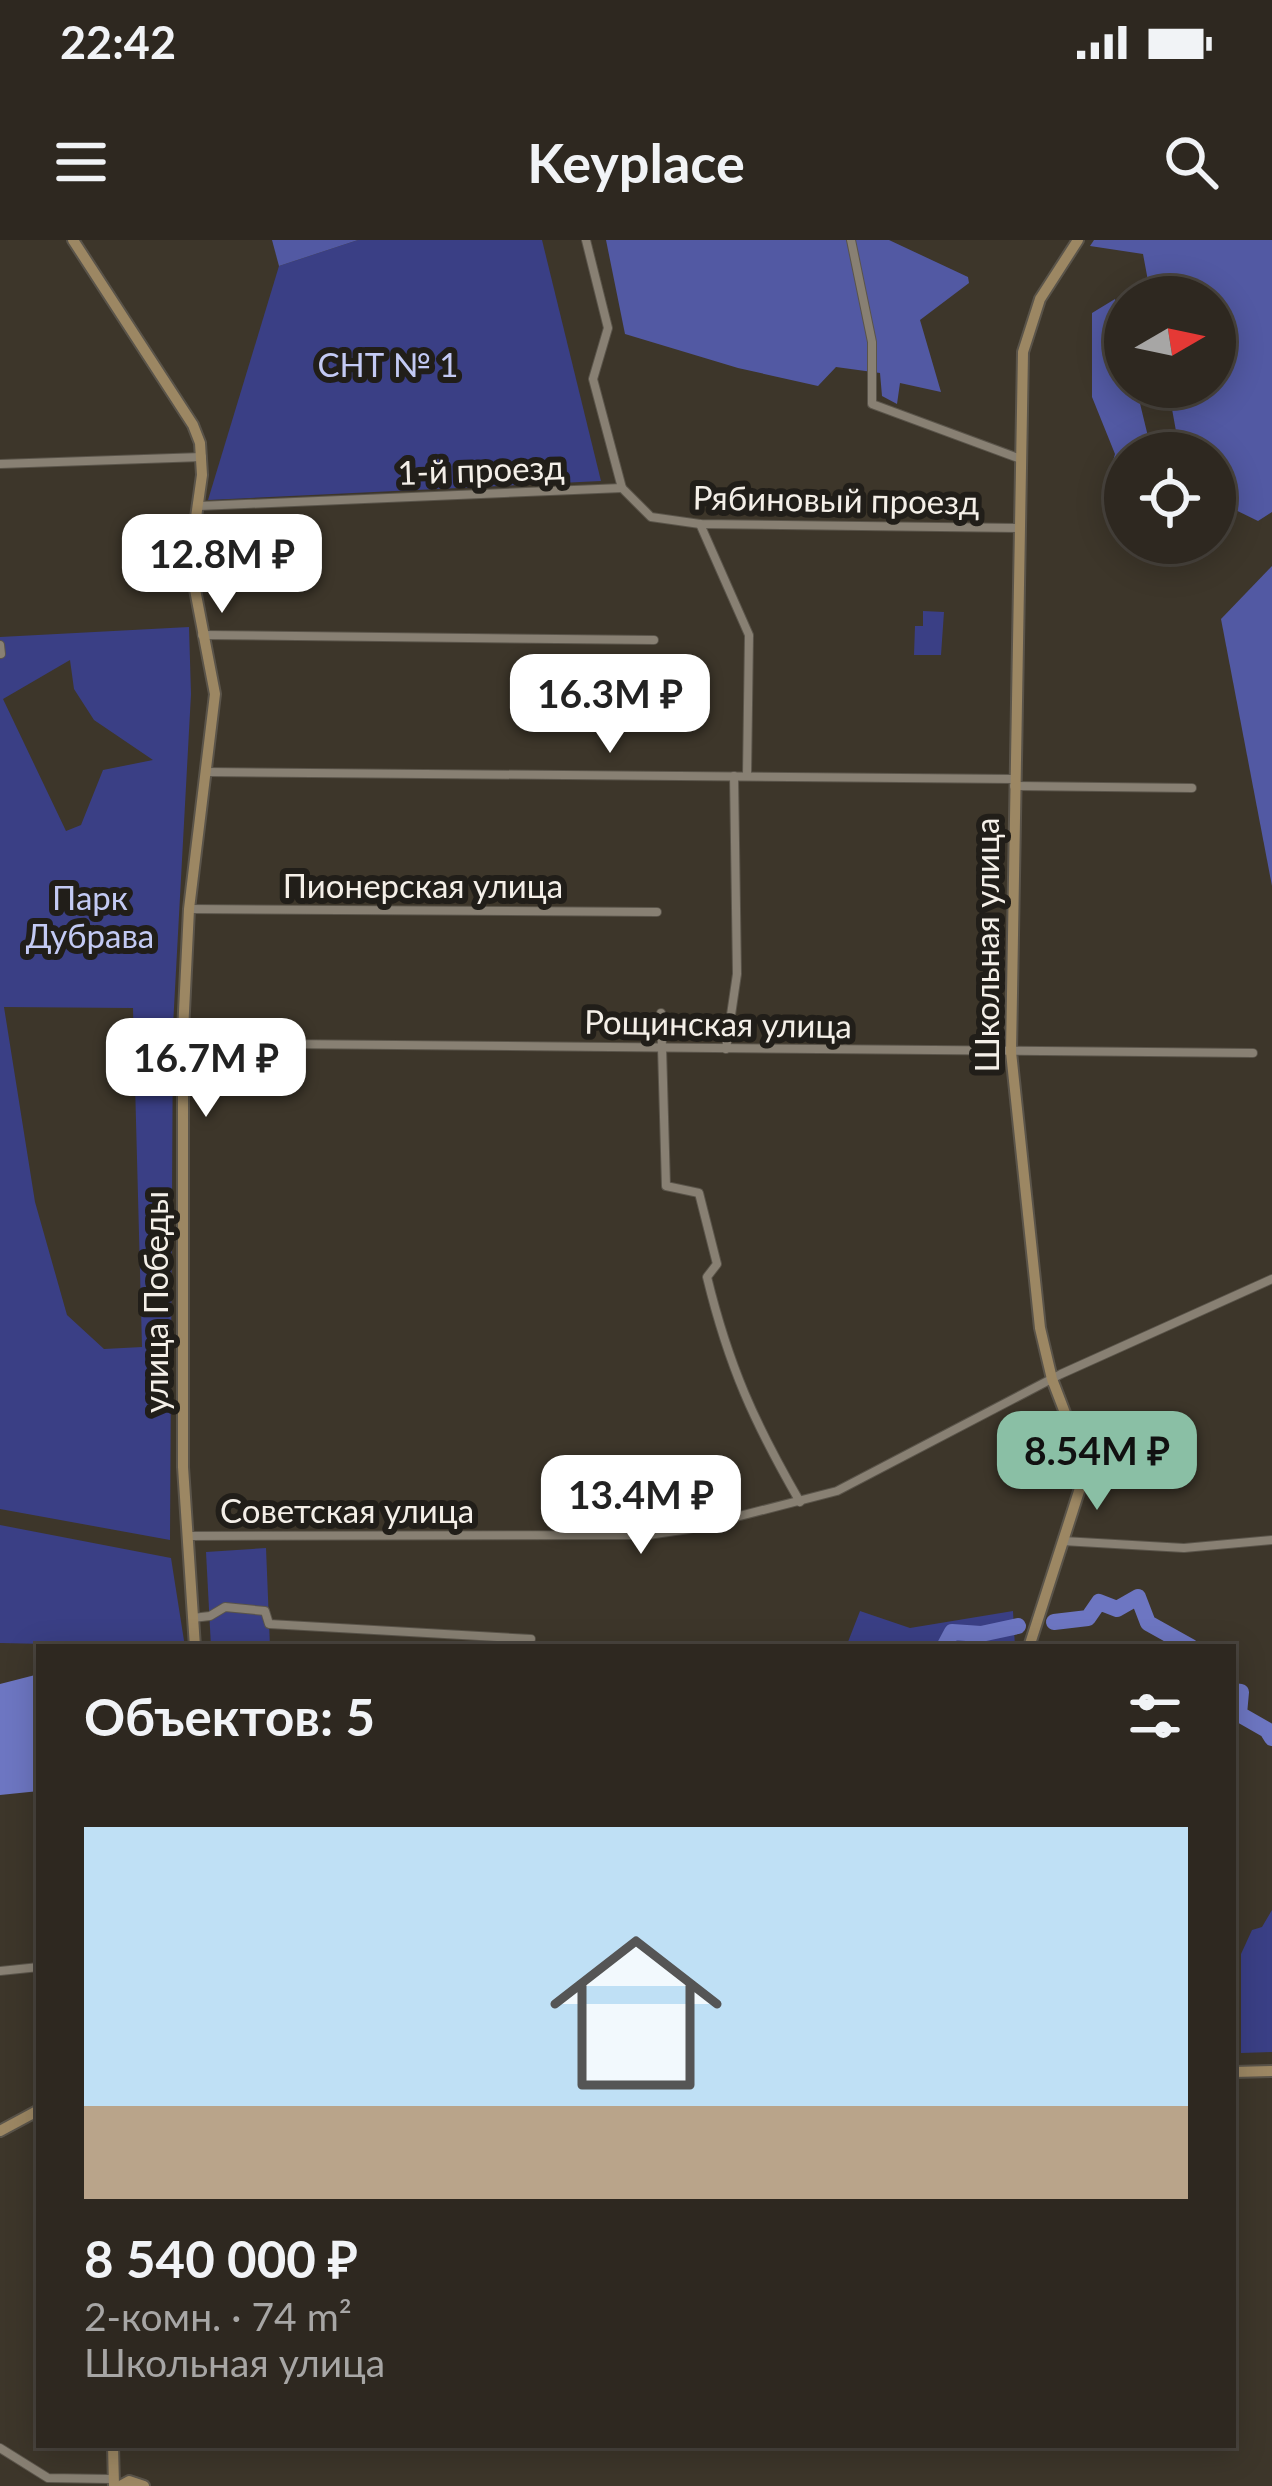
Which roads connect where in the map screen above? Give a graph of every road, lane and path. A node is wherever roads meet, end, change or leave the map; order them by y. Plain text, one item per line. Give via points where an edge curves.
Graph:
1 (73, 240) edge
2 (586, 240) edge
3 (851, 240) edge
4 (1078, 240) edge
5 (202, 457) junction
6 (1021, 460) junction
7 (0, 464) edge
8 (622, 488) junction
9 (199, 506) junction
10 (700, 524) junction
11 (1020, 528) junction
12 (202, 635) junction
13 (654, 640) dead end
14 (206, 772) junction
15 (734, 776) junction
16 (747, 776) junction
17 (1014, 782) junction
18 (1192, 788) dead end
19 (189, 909) junction
20 (657, 912) dead end
21 (661, 1013) dead end
22 (183, 1043) junction
23 (663, 1046) junction
24 (726, 1049) junction
25 (1011, 1052) junction
26 (1253, 1053) dead end
27 (1272, 1279) edge
28 (1052, 1379) junction
29 (800, 1502) junction
30 (186, 1536) junction
31 (1272, 1540) edge
32 (1063, 1541) junction
33 (193, 1618) junction
34 (531, 1639) dead end
35 (195, 1644) edge
36 (1030, 1644) edge
37 (36, 1967) edge
38 (0, 1971) edge
39 (1272, 2071) edge
40 (1236, 2072) edge
41 (36, 2112) edge
42 (0, 2131) edge
43 (0, 2448) edge
44 (113, 2448) edge
45 (117, 2480) edge
46 (145, 2486) edge

1 - 5 street via 193,425
2 - 8 street via 608,328 593,379
3 - 6 street via 872,342 872,404
4 - 6 street, Школьная улица via 1027,334
5 - 7 street
5 - 9 street, улица Победы
6 - 11 street, Школьная улица
8 - 9 street, 1-й проезд
8 - 10 street, Рябиновый проезд via 651,517
9 - 12 street, улица Победы via 191,553
10 - 11 street, Рябиновый проезд
10 - 16 street via 749,635
11 - 17 street, Школьная улица
12 - 13 street
12 - 14 street, улица Победы via 214,694
14 - 15 street
14 - 19 street, улица Победы
15 - 16 street
15 - 24 street via 736,974
16 - 17 street
17 - 18 street
17 - 25 street, Школьная улица
19 - 20 street, Пионерская улица
19 - 22 street, улица Победы
21 - 23 street
22 - 23 street, Рощинская улица
22 - 30 street, улица Победы
23 - 24 street, Рощинская улица
23 - 29 street via 666,1186 699,1193 717,1264 707,1277 726,1354
24 - 25 street, Рощинская улица
25 - 26 street, Рощинская улица
25 - 28 street, Школьная улица
27 - 28 street, Советская улица
28 - 29 street, Советская улица
28 - 32 street, Школьная улица via 1083,1464
29 - 30 street, Советская улица via 648,1535
30 - 33 street, улица Победы
31 - 32 street via 1184,1548
32 - 36 street, Школьная улица
33 - 34 street via 226,1607 265,1611 269,1624
33 - 35 street, улица Победы
37 - 38 street
39 - 40 street
41 - 42 street
43 - 45 street via 48,2478
44 - 45 street
45 - 46 street

